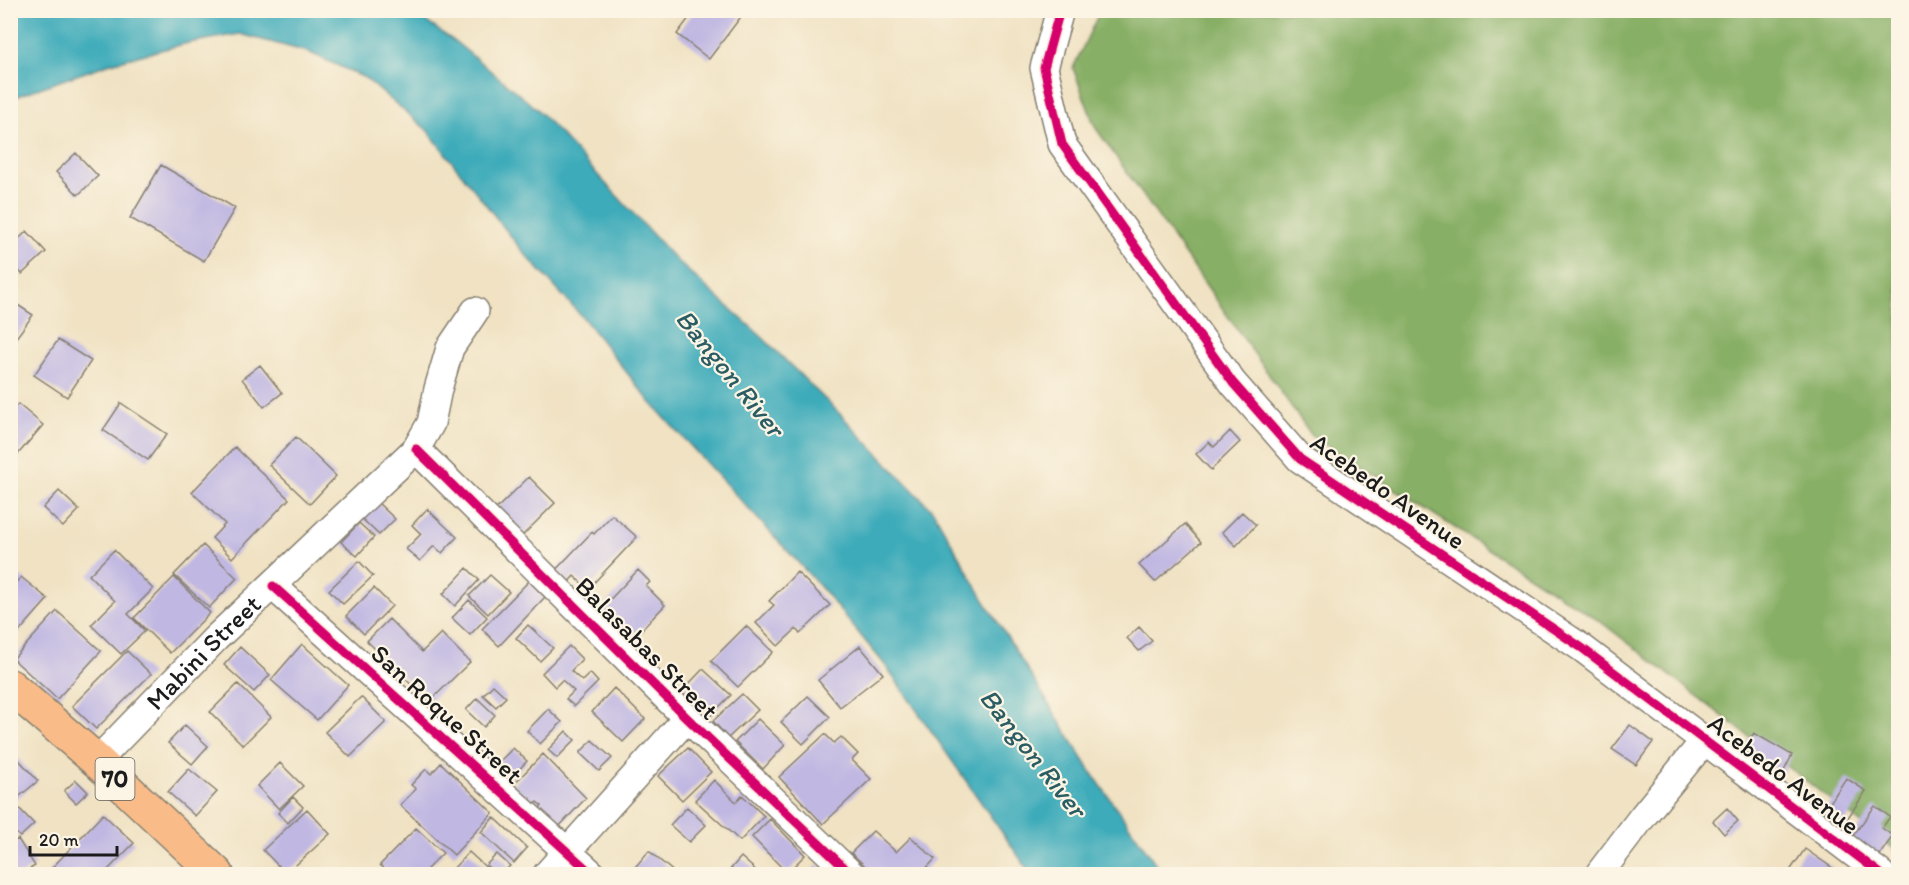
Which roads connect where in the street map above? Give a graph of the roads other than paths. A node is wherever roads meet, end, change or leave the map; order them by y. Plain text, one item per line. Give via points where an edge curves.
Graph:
1 (1060, 10) edge
2 (475, 311) dead end
3 (416, 449) junction
4 (273, 586) junction
5 (10, 686) edge
6 (687, 718) junction
7 (1705, 740) junction
8 (97, 761) junction
9 (568, 851) junction
10 (217, 874) edge
11 (547, 874) edge
12 (592, 874) edge
13 (851, 874) edge
14 (1599, 874) edge
15 (1881, 874) edge

1 - 7 street, Acebedo Avenue via 1044,68 1062,144 1233,383 1300,459 1582,648
2 - 3 street, Mabini Street via 450,348 431,423
3 - 4 street, Mabini Street
3 - 6 street, Balasabas Street
4 - 8 street, Mabini Street via 216,638
4 - 9 street, San Roque Street
5 - 8 highway, 70
6 - 9 street
6 - 13 street, Balasabas Street
7 - 14 street
7 - 15 street, Acebedo Avenue
8 - 10 highway, 70
9 - 11 street
9 - 12 street, San Roque Street

